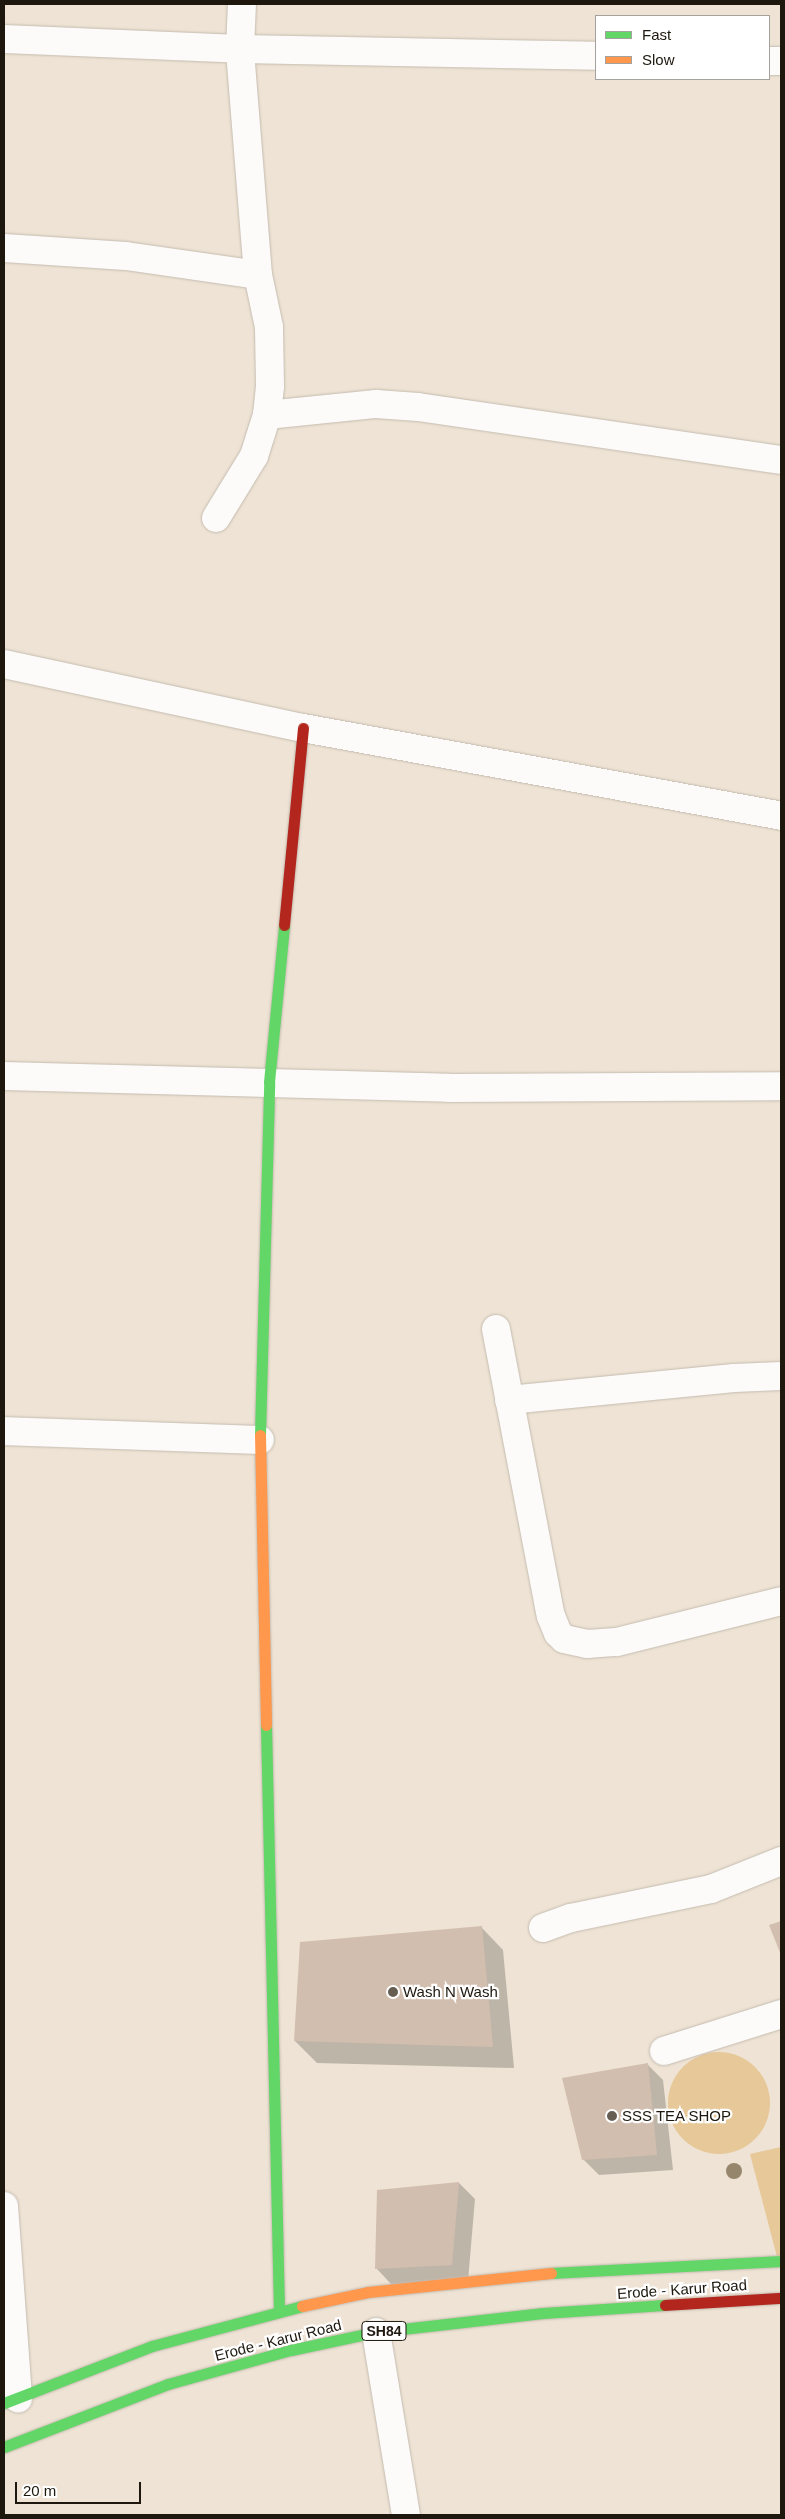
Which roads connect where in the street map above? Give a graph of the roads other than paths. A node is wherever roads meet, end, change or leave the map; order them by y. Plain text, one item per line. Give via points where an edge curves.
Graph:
1 (242, 4) edge
2 (4, 39) edge
3 (240, 49) junction
4 (595, 56) edge
5 (4, 248) edge
6 (258, 274) junction
7 (267, 415) junction
8 (781, 460) edge
9 (216, 518) dead end
10 (4, 664) edge
11 (303, 728) junction
12 (781, 816) edge
13 (4, 1076) edge
14 (269, 1082) junction
15 (781, 1086) edge
16 (496, 1329) dead end
17 (781, 1376) edge
18 (510, 1400) junction
19 (4, 1431) edge
20 (260, 1440) junction
21 (781, 1601) edge
22 (781, 1861) edge
23 (542, 1928) dead end
24 (781, 2014) edge
25 (664, 2051) dead end
26 (4, 2206) edge
27 (781, 2261) edge
28 (781, 2300) edge
29 (279, 2310) junction
30 (376, 2332) junction
31 (11, 2400) edge
32 (4, 2447) edge
33 (406, 2515) edge

1 - 3 street
2 - 3 street
3 - 4 street
3 - 6 street
5 - 6 street via 126,256
6 - 7 street via 269,327
7 - 8 street via 376,404 418,407
7 - 9 street via 254,456
10 - 11 street
11 - 12 street
11 - 14 street
13 - 14 street
14 - 15 street via 449,1088
14 - 20 street
16 - 18 street
17 - 18 street
18 - 21 street via 551,1616 554,1627 564,1639 586,1644 617,1642
19 - 20 street
20 - 29 street
22 - 23 street via 711,1889 571,1918
24 - 25 street
26 - 31 street
27 - 29 street, Erode - Karur Road via 538,2274 368,2292
28 - 30 street, Erode - Karur Road / SH84 via 542,2313
29 - 31 street, Erode - Karur Road via 152,2346
30 - 32 street, Erode - Karur Road / SH84 via 291,2350 168,2384
30 - 33 street

